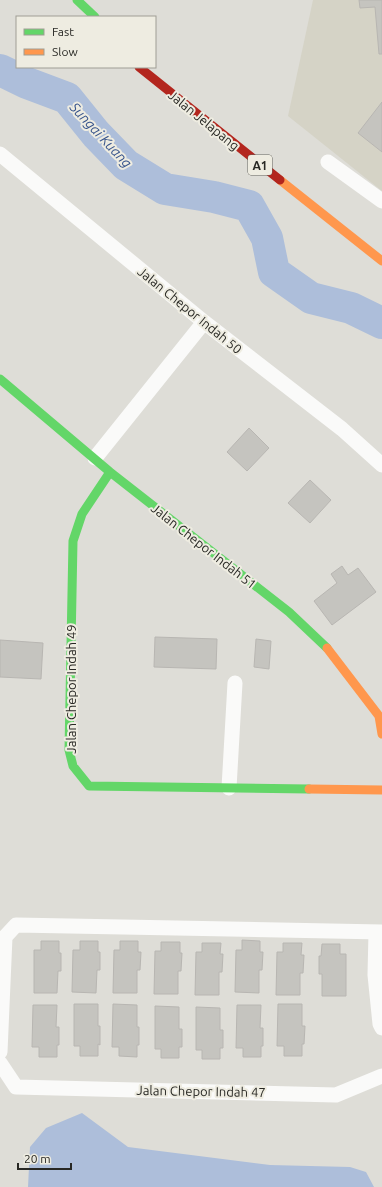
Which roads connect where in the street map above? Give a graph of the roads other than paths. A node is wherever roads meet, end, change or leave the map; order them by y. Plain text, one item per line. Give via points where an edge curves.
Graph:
1 (77, 0) edge
2 (94, 16) edge
3 (140, 68) edge
4 (176, 85) dead end
5 (0, 154) edge
6 (328, 162) dead end
7 (382, 201) edge
8 (382, 251) edge
9 (382, 261) edge
10 (204, 322) junction
11 (0, 379) edge
12 (95, 458) junction
13 (382, 465) edge
14 (110, 472) junction
15 (236, 683) dead end
16 (382, 734) edge
17 (229, 788) junction
18 (382, 790) edge
19 (379, 932) edge
20 (382, 1028) edge
21 (0, 1052) edge
22 (0, 1063) edge
23 (382, 1076) edge

1 - 2 street
3 - 9 street, Jalan Jelapang / A1
4 - 8 street, Jalan Jelapang / A1
5 - 10 street, Jalan Chepor Indah 50
6 - 7 street
10 - 12 street
10 - 13 street, Jalan Chepor Indah 50 via 342,429
11 - 12 street, Jalan Chepor Indah 51
12 - 14 street, Jalan Chepor Indah 51
14 - 16 street, Jalan Chepor Indah 51 via 289,612 327,647 379,716
14 - 17 street, Jalan Chepor Indah 49 via 82,514 73,540 69,750 73,766 89,786
15 - 17 street
17 - 18 street, Jalan Chepor Indah 49
19 - 20 street via 375,975
19 - 21 street via 16,925 5,937
22 - 23 street, Jalan Chepor Indah 47 via 16,1087 336,1095

